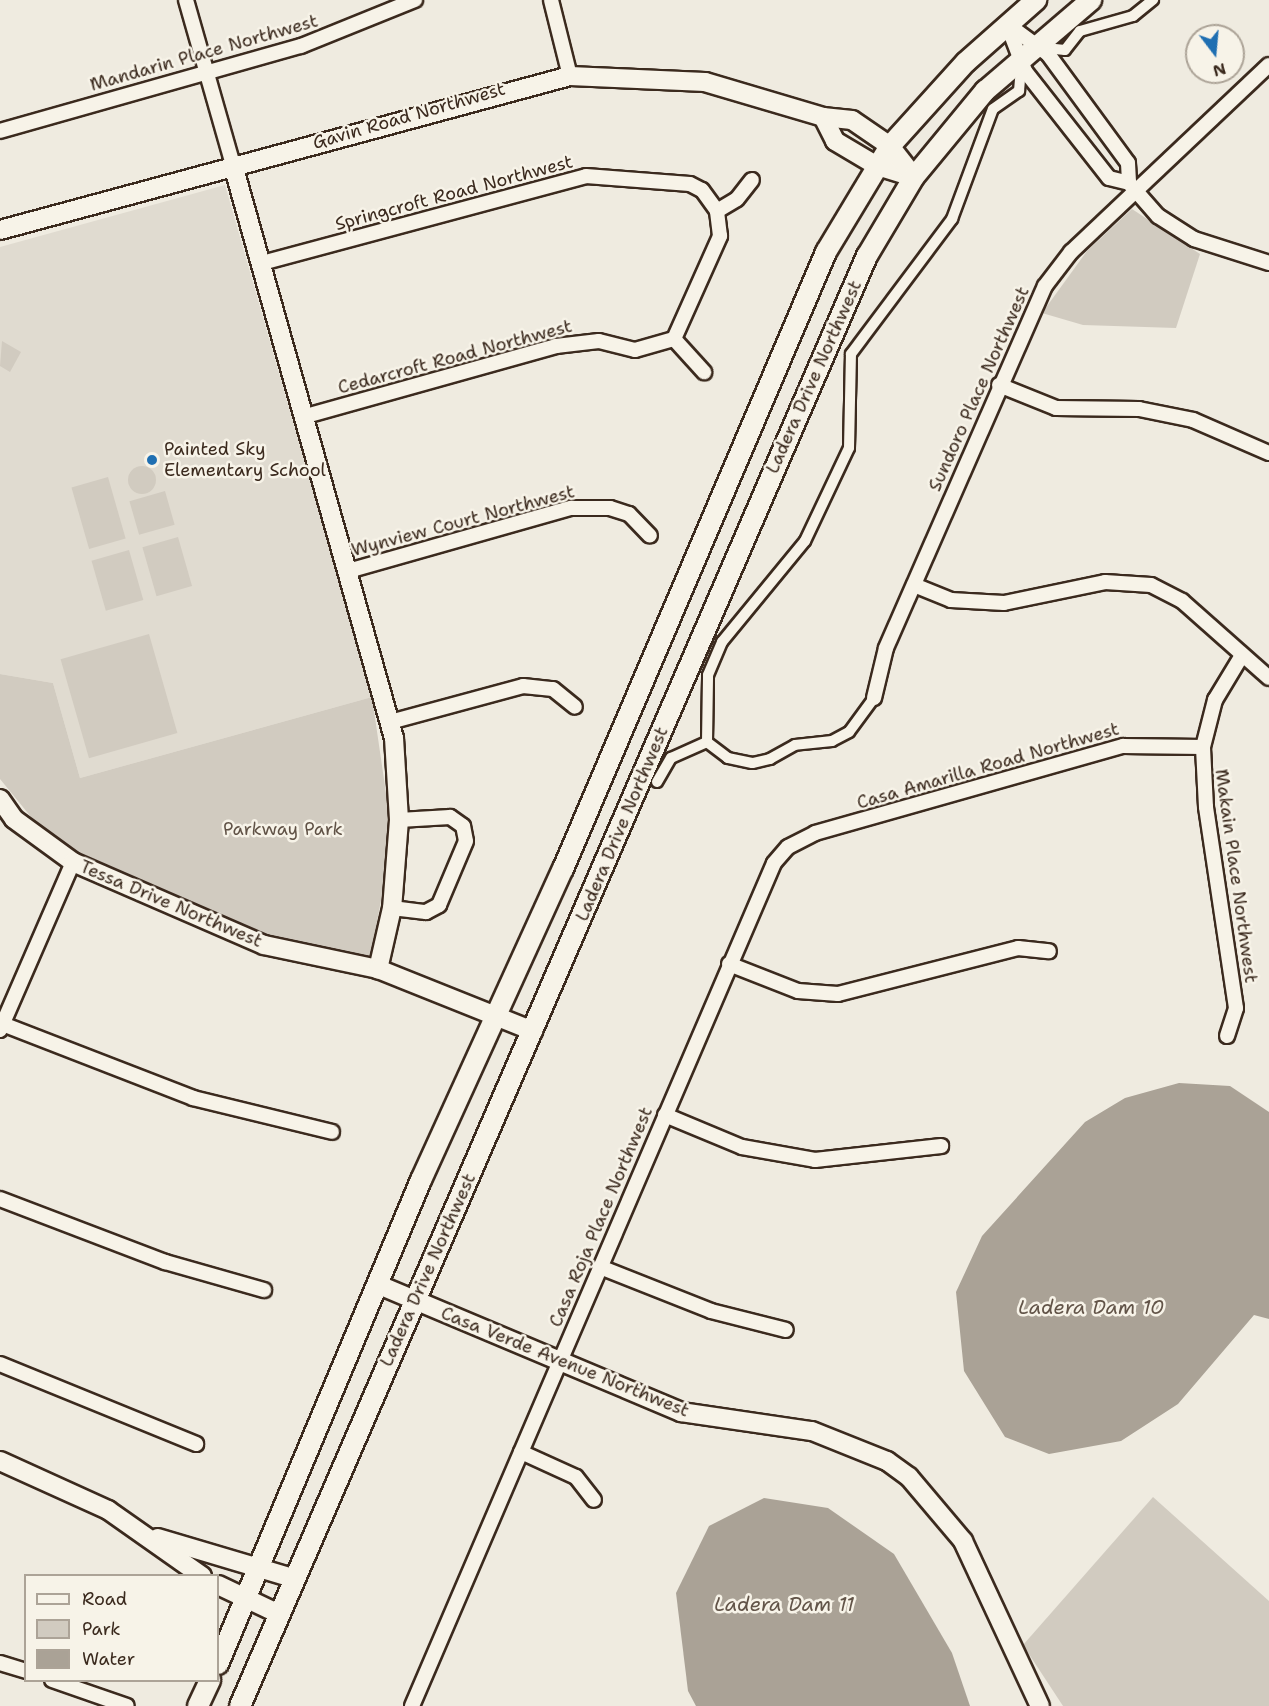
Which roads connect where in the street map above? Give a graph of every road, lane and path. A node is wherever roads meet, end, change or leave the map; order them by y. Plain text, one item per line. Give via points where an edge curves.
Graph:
1 (186, 0) edge
2 (415, 0) edge
3 (551, 0) edge
4 (1036, 0) edge
5 (1091, 0) edge
6 (1153, 0) edge
7 (1007, 24) junction
8 (1046, 47) junction
9 (1269, 65) edge
10 (1020, 69) junction
11 (207, 72) junction
12 (570, 76) junction
13 (823, 117) junction
14 (0, 130) edge
15 (890, 146) junction
16 (233, 165) junction
17 (877, 166) junction
18 (914, 177) junction
19 (752, 180) dead end
20 (1132, 187) junction
21 (717, 211) junction
22 (0, 230) edge
23 (262, 263) junction
24 (1269, 263) edge
25 (674, 339) junction
26 (704, 372) dead end
27 (999, 385) junction
28 (306, 416) junction
29 (1269, 453) edge
30 (650, 536) dead end
31 (348, 571) junction
32 (914, 585) junction
33 (1241, 657) junction
34 (1269, 678) edge
35 (874, 698) joint
36 (575, 707) dead end
37 (390, 722) junction
38 (707, 742) junction
39 (1203, 747) junction
40 (657, 782) dead end
41 (0, 799) edge
42 (399, 820) junction
43 (788, 847) joint
44 (73, 862) junction
45 (392, 908) junction
46 (1049, 951) dead end
47 (729, 964) junction
48 (378, 969) junction
49 (498, 1015) junction
50 (1, 1026) edge
51 (533, 1031) junction
52 (1227, 1036) dead end
53 (664, 1115) junction
54 (332, 1132) dead end
55 (941, 1146) dead end
56 (0, 1199) edge
57 (600, 1267) junction
58 (379, 1285) junction
59 (264, 1290) dead end
60 (414, 1300) junction
61 (786, 1330) dead end
62 (560, 1360) junction
63 (0, 1364) edge
64 (196, 1444) dead end
65 (521, 1452) junction
66 (0, 1461) edge
67 (594, 1500) dead end
68 (137, 1529) junction
69 (260, 1568) junction
70 (201, 1574) edge
71 (292, 1578) junction
72 (219, 1586) edge
73 (246, 1600) junction
74 (277, 1613) junction
75 (219, 1662) edge
76 (0, 1663) edge
77 (24, 1670) edge
78 (58, 1682) edge
79 (209, 1682) edge
80 (127, 1706) edge
81 (198, 1706) edge
82 (240, 1706) edge
83 (412, 1706) edge
84 (1040, 1706) edge

1 - 11 street
2 - 11 street, Mandarin Place Northwest via 301,46
3 - 12 street
4 - 7 main road, Ladera Drive Northwest
5 - 8 main road, Ladera Drive Northwest
6 - 8 street via 1133,16 1080,31 1065,50
7 - 8 street
7 - 10 street
7 - 15 main road, Ladera Drive Northwest
8 - 10 main road, Ladera Drive Northwest
8 - 20 street via 1128,163
9 - 20 street, Sundoro Place Northwest
10 - 18 main road, Ladera Drive Northwest via 985,91
10 - 20 street via 1109,178
10 - 38 street via 1019,91 993,109 952,219 851,354 849,448 805,541 722,642 708,675
11 - 14 street, Mandarin Place Northwest
11 - 16 street
12 - 13 street, Gavin Road Northwest via 705,82
12 - 16 street, Gavin Road Northwest
13 - 15 street, Gavin Road Northwest via 852,120
13 - 17 street via 835,141
15 - 17 main road, Ladera Drive Northwest
15 - 18 street, Gavin Road Northwest
16 - 22 street, Gavin Road Northwest
16 - 23 street
17 - 18 street
17 - 49 main road, Ladera Drive Northwest via 826,252
18 - 51 main road, Ladera Drive Northwest via 867,256
19 - 21 street via 737,200
20 - 24 street via 1158,216 1194,239
20 - 27 street, Sundoro Place Northwest via 1055,272 1032,308
21 - 23 street, Springcroft Road Northwest via 702,190 690,184 586,176
21 - 25 street via 720,236
23 - 28 street
25 - 26 street
25 - 28 street, Cedarcroft Road Northwest via 635,351 599,341 556,346
27 - 29 street via 1056,408 1139,409 1193,420
27 - 32 street, Sundoro Place Northwest
28 - 31 street
30 - 31 street, Wynview Court Northwest via 629,514 610,508 571,508
31 - 37 street
32 - 33 street via 951,600 1004,603 1105,582 1150,585 1182,601
32 - 35 street, Sundoro Place Northwest via 883,657
33 - 34 street
33 - 39 street, Makain Place Northwest via 1215,700
35 - 38 street via 849,732 832,741 795,745 770,759 752,763 728,758
36 - 37 street via 553,689 523,686
37 - 42 street
38 - 40 street via 671,758
39 - 43 street, Casa Amarilla Road Northwest via 1123,746 815,833
39 - 52 street, Makain Place Northwest via 1206,807 1236,1008
41 - 44 street, Tessa Drive Northwest via 14,819
42 - 45 street
42 - 45 street via 450,817 463,826 466,841 439,905 426,912
43 - 47 street, Casa Roja Place Northwest via 763,883
44 - 48 street, Tessa Drive Northwest via 264,945
44 - 50 street
45 - 48 street
46 - 47 street via 1018,948 838,994 798,991
47 - 53 street, Casa Roja Place Northwest
48 - 49 street, Tessa Drive Northwest
49 - 51 street, Tessa Drive Northwest
49 - 58 main road, Ladera Drive Northwest
50 - 54 street via 193,1098
51 - 60 main road, Ladera Drive Northwest
53 - 55 street via 742,1147 815,1160
53 - 57 street, Casa Roja Place Northwest
56 - 59 street via 165,1262
57 - 61 street via 711,1311
57 - 62 street, Casa Roja Place Northwest
58 - 60 street, Casa Verde Avenue Northwest
58 - 69 main road, Ladera Drive Northwest
60 - 62 street, Casa Verde Avenue Northwest
60 - 71 main road, Ladera Drive Northwest
62 - 65 street, Casa Roja Place Northwest
62 - 84 street, Casa Verde Avenue Northwest via 681,1412 837,1438 902,1472 963,1541
63 - 64 street
65 - 67 street via 576,1477
65 - 83 street, Casa Roja Place Northwest
66 - 68 street via 84,1497
68 - 69 street
68 - 70 street
69 - 71 street
69 - 73 main road, Ladera Drive Northwest
71 - 74 main road, Ladera Drive Northwest
72 - 73 street
73 - 74 street
73 - 75 main road, Ladera Drive Northwest
74 - 82 main road, Ladera Drive Northwest
76 - 77 street
78 - 80 street
79 - 81 main road

